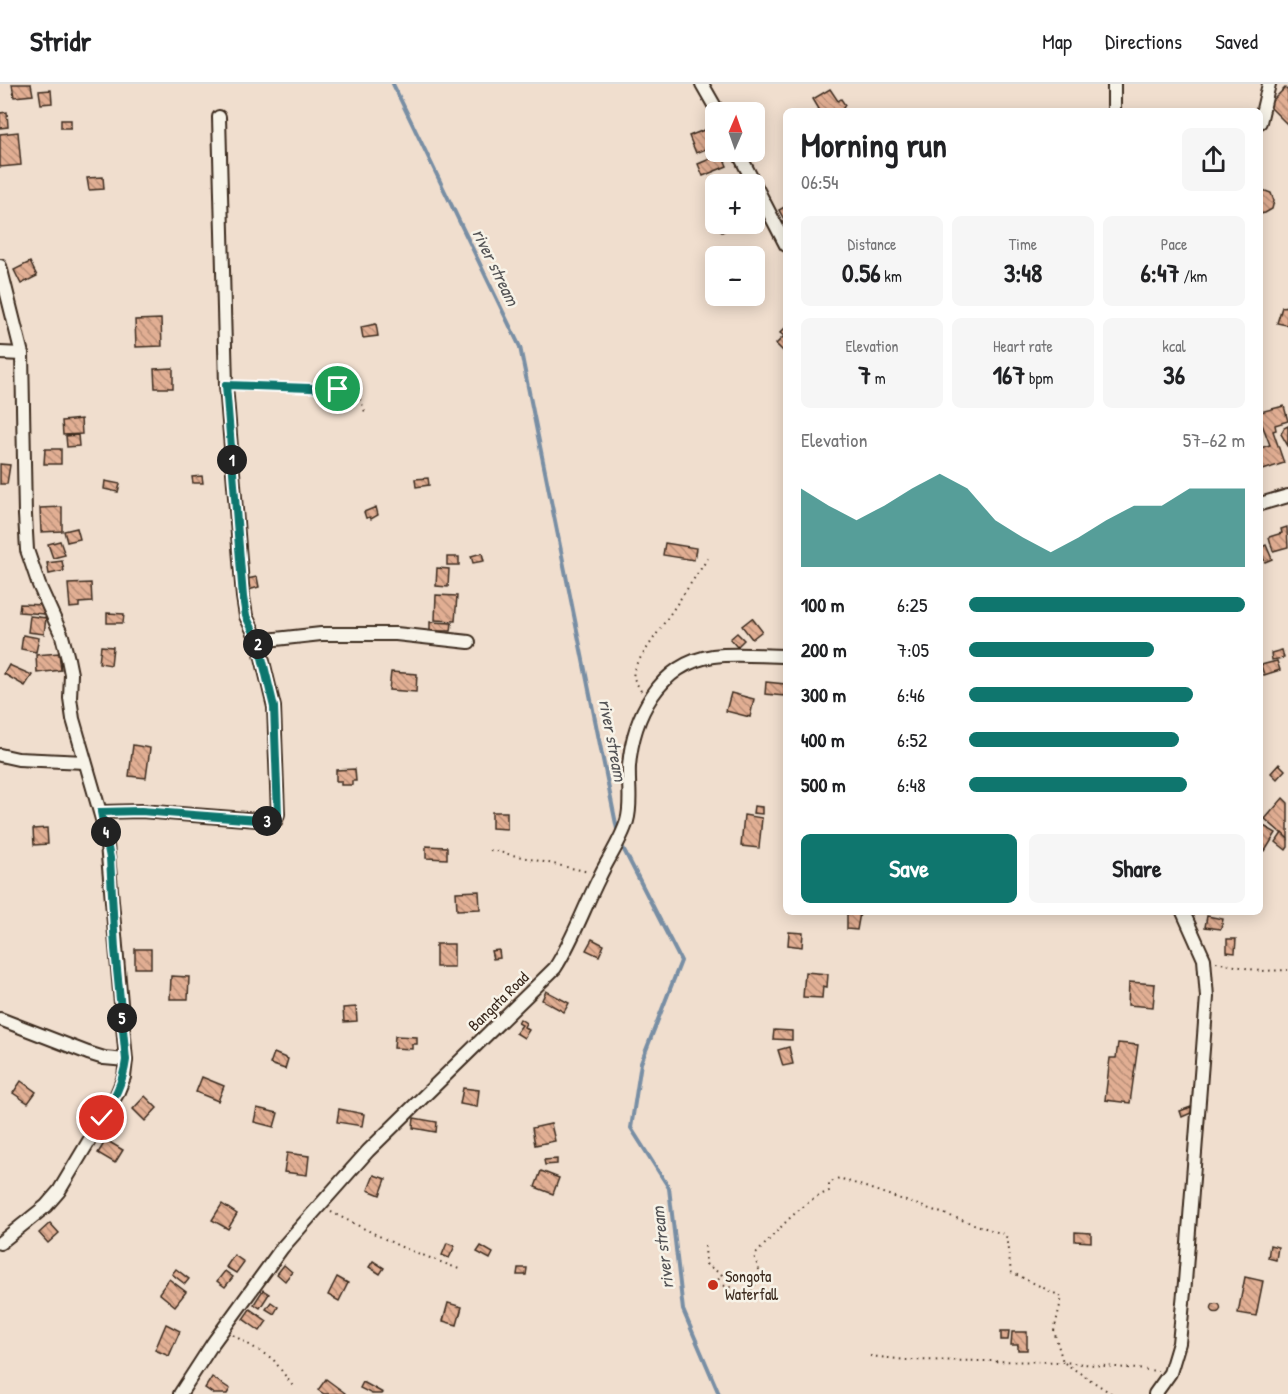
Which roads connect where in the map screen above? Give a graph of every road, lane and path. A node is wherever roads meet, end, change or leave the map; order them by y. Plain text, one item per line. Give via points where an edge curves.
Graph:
1 (702, 84) edge
2 (1114, 84) edge
3 (1269, 84) edge
4 (712, 102) edge
5 (1114, 108) edge
6 (1263, 109) edge
7 (219, 117) dead end
8 (743, 162) edge
9 (783, 239) edge
10 (0, 266) edge
11 (0, 352) edge
12 (22, 354) junction
13 (226, 385) junction
14 (365, 412) dead end
15 (1288, 496) edge
16 (1263, 503) edge
17 (708, 558) dead end
18 (258, 641) junction
19 (470, 642) dead end
20 (783, 656) edge
21 (648, 701) junction
22 (0, 755) edge
23 (85, 762) junction
24 (101, 812) junction
25 (490, 850) dead end
26 (601, 874) junction
27 (1184, 915) edge
28 (1204, 959) junction
29 (1288, 970) edge
30 (0, 1019) edge
31 (126, 1060) junction
32 (320, 1206) junction
33 (0, 1243) edge
34 (705, 1246) dead end
35 (459, 1269) dead end
36 (222, 1329) junction
37 (870, 1356) dead end
38 (1063, 1362) junction
39 (1170, 1372) junction
40 (295, 1389) dead end
41 (180, 1394) edge
42 (1112, 1394) edge
43 (1155, 1394) edge

1 - 4 street
2 - 5 street
3 - 6 street
7 - 13 street
8 - 9 street
10 - 12 street
11 - 12 street
12 - 23 street via 27,550 62,636 71,674 73,719
13 - 14 path via 348,391 361,399
13 - 18 street via 243,597 246,616
15 - 16 street
17 - 21 path via 635,666 635,683
18 - 19 street via 321,634 396,634
18 - 24 street via 274,707 276,820
20 - 21 street, Bangata Road via 714,656 693,661 659,686
21 - 26 street, Bangata Road via 633,737 628,819
22 - 23 street
23 - 24 street
24 - 31 street via 110,858
25 - 26 path
26 - 32 street, Bangata Road via 555,968 368,1151
27 - 28 street
28 - 29 path via 1236,968
28 - 39 street via 1207,997 1185,1282 1179,1343
30 - 31 street via 88,1053
31 - 33 street via 117,1094 59,1191
32 - 35 path via 399,1246
32 - 36 street, Bangata Road via 282,1248
34 - 38 path via 706,1264 722,1275 714,1285 729,1286 743,1303 761,1275 754,1256 793,1215 829,1191 829,1183 839,1178 1006,1235 1011,1272 1062,1298 1054,1331
36 - 40 path via 273,1359
36 - 41 street, Bangata Road
37 - 38 path via 919,1361
38 - 39 path
38 - 42 path
39 - 43 street

